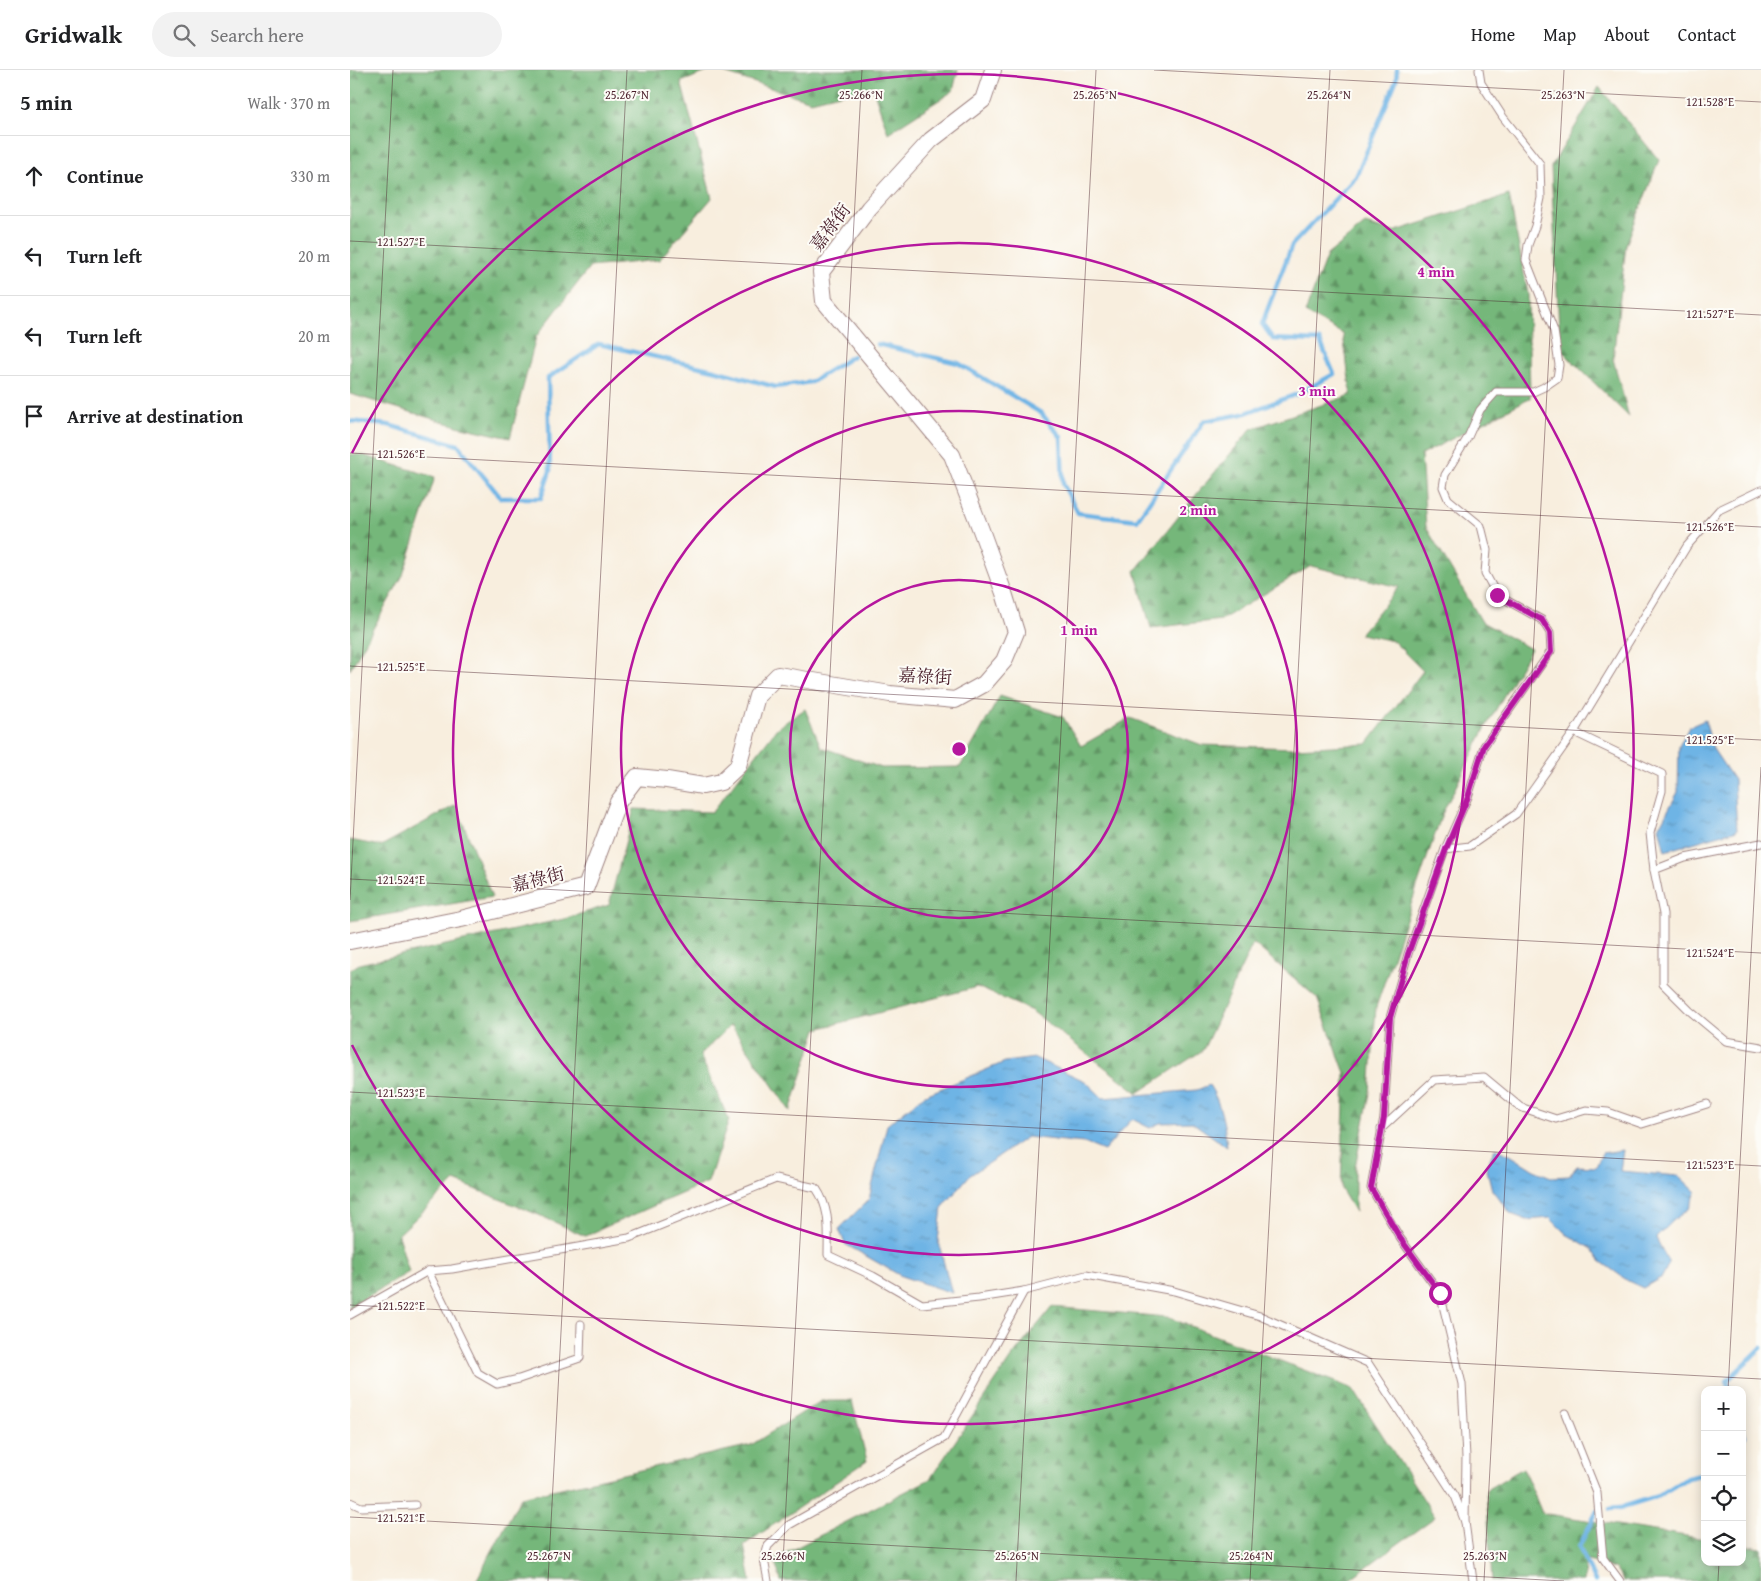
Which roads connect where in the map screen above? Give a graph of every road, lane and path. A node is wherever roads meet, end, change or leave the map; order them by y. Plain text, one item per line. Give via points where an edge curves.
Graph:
1 (993, 70) edge
2 (1479, 70) edge
3 (1761, 490) edge
4 (1574, 732) junction
5 (1761, 842) edge
6 (1446, 849) junction
7 (1654, 870) junction
8 (350, 941) edge
9 (1761, 1047) edge
10 (1707, 1104) dead end
11 (1382, 1129) junction
12 (428, 1271) junction
13 (1024, 1291) junction
14 (350, 1315) edge
15 (581, 1324) dead end
16 (1565, 1413) dead end
17 (350, 1502) edge
18 (415, 1505) dead end
19 (1465, 1522) junction
20 (768, 1581) edge
21 (1473, 1581) edge
22 (1620, 1581) edge

1 - 8 street, 嘉祿街 via 983,100 931,140 868,208 821,272 824,301 952,455 1016,632 1004,661 984,684 955,700 890,694 778,675 757,696 738,766 720,782 702,786 637,777 618,802 586,887 461,919
2 - 6 lane via 1481,83 1503,117 1540,164 1541,198 1526,260 1554,331 1558,378 1533,392 1496,392 1480,410 1445,476 1443,487 1448,499 1481,526 1487,550 1484,573 1497,595 1542,620 1550,633 1551,652 1484,746 1468,797
3 - 4 lane via 1719,510 1688,546
4 - 6 lane via 1516,814 1470,846
4 - 7 lane via 1662,774 1662,791 1650,833
5 - 7 lane via 1685,858
6 - 11 lane via 1408,954 1390,1018
7 - 9 lane via 1662,914 1663,984 1726,1041
10 - 11 lane via 1642,1124 1608,1112 1586,1110 1556,1119 1520,1107 1484,1076 1434,1080
11 - 19 lane via 1371,1188 1400,1238 1440,1293 1462,1384
12 - 13 lane via 629,1238 776,1179 816,1188 824,1199 829,1219 828,1255 922,1304
12 - 14 lane
12 - 15 lane via 478,1373 497,1384 580,1358
13 - 19 lane via 1086,1275 1174,1291 1260,1316 1368,1364 1455,1496
13 - 20 lane via 944,1438 789,1525 768,1546 764,1559
16 - 22 lane via 1597,1492 1603,1558
17 - 18 lane via 360,1507
19 - 21 lane

